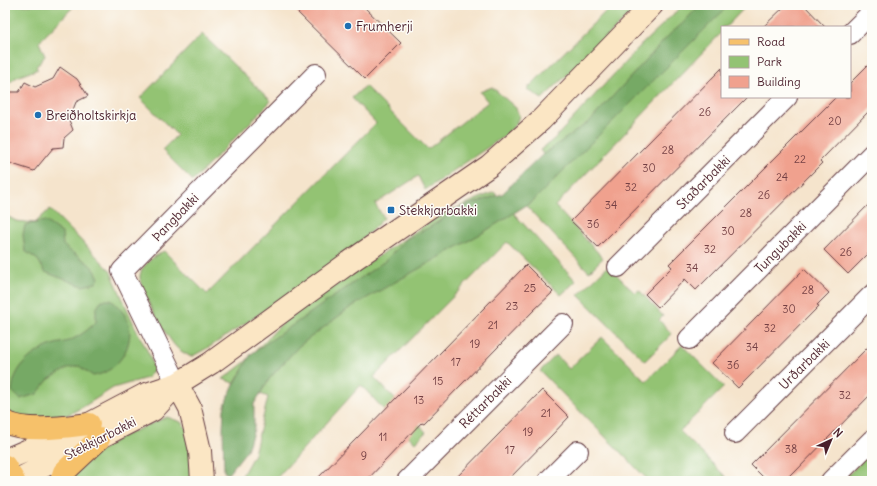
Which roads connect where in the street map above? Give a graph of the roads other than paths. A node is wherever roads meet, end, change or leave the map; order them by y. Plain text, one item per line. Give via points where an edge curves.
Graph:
1 (652, 5) edge
2 (872, 12) edge
3 (851, 33) edge
4 (316, 74) dead end
5 (786, 98) edge
6 (872, 154) edge
7 (618, 267) dead end
8 (872, 296) edge
9 (563, 324) dead end
10 (689, 339) dead end
11 (177, 384) junction
12 (5, 422) edge
13 (94, 432) junction
14 (735, 433) dead end
15 (872, 440) edge
16 (578, 451) dead end
17 (5, 460) edge
18 (5, 466) edge
19 (14, 481) edge
20 (61, 481) edge
21 (202, 481) edge
22 (407, 481) edge
23 (548, 481) edge
24 (831, 481) edge

1 - 11 street, Stekkjarbakki via 541,120 489,166 347,264 211,363
2 - 3 street
4 - 11 street, Þangbakki via 122,271
5 - 7 street, Staðarbakki
6 - 10 street, Tungubakki
8 - 14 street, Urðarbakki
9 - 22 street, Réttarbakki
11 - 13 street, Stekkjarbakki via 154,410
11 - 21 street via 190,408 200,451
12 - 13 main road via 12,425
13 - 17 street, Stekkjarbakki
13 - 19 street, Stekkjarbakki
13 - 20 main road via 64,472
15 - 24 street
16 - 23 street
18 - 19 main road

